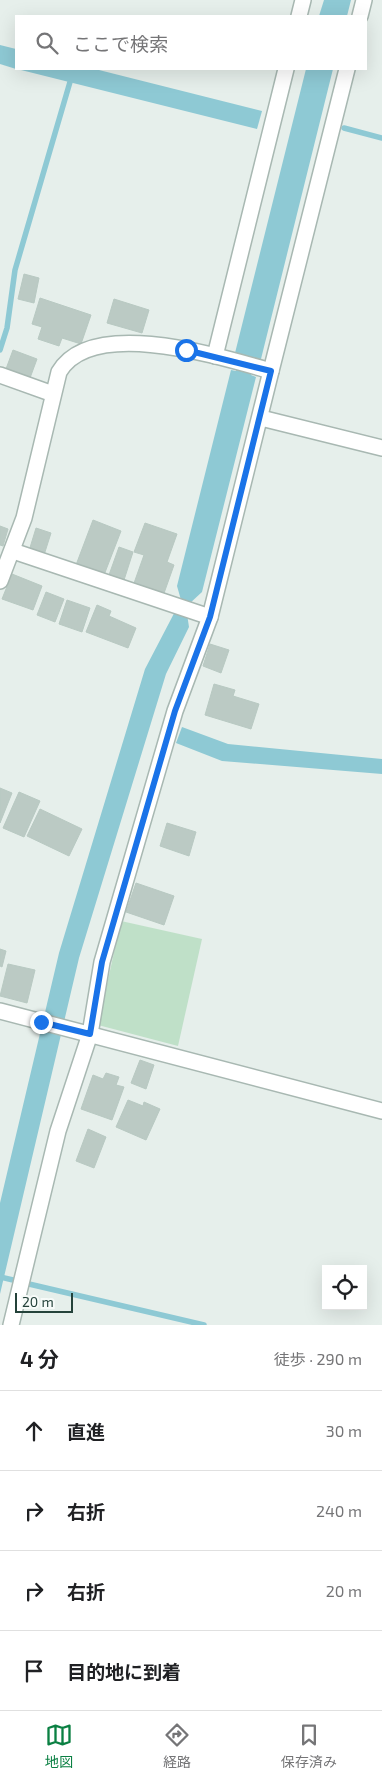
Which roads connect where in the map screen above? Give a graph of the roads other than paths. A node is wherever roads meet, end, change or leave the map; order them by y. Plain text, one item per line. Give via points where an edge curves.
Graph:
1 (303, 0) edge
2 (364, 0) edge
3 (299, 15) edge
4 (360, 15) edge
5 (286, 70) edge
6 (347, 70) edge
7 (215, 356) junction
8 (264, 369) junction
9 (0, 375) edge
10 (53, 394) junction
11 (261, 418) junction
12 (382, 448) edge
13 (13, 551) junction
14 (0, 581) edge
15 (210, 617) junction
16 (0, 1011) edge
17 (90, 1034) junction
18 (382, 1111) edge
19 (11, 1325) edge

1 - 3 street
2 - 4 street
5 - 7 street
6 - 8 street
7 - 8 street
7 - 10 street via 139,344 93,346 68,359 59,372
8 - 11 street
9 - 10 street
10 - 13 street via 24,518
11 - 12 street
11 - 15 street
13 - 14 street
13 - 15 street
15 - 17 street via 175,711 105,952
16 - 17 street
17 - 18 street
17 - 19 street via 58,1131

